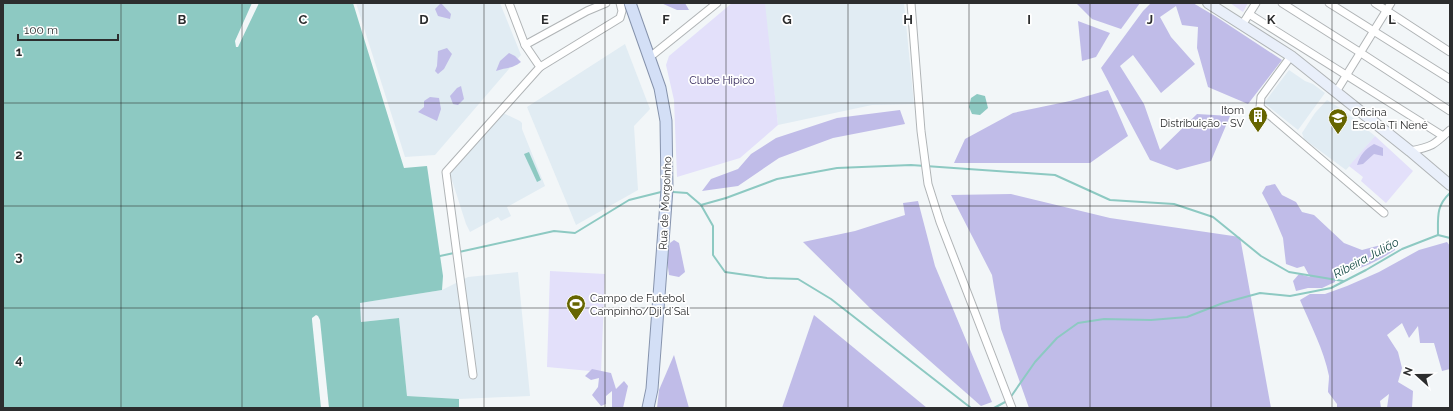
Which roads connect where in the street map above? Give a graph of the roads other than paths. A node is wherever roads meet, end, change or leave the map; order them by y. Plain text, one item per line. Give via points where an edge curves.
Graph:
1 (510, 3) edge
2 (606, 3) edge
3 (620, 3) edge
4 (630, 3) edge
5 (717, 3) edge
6 (911, 3) edge
7 (1208, 3) edge
8 (1256, 3) edge
9 (1282, 3) edge
10 (1328, 3) edge
11 (1375, 3) edge
12 (1391, 3) edge
13 (1387, 10) junction
14 (1249, 14) junction
15 (1242, 25) junction
16 (1374, 31) junction
17 (525, 45) junction
18 (1450, 52) edge
19 (1361, 53) junction
20 (1290, 56) junction
21 (650, 57) junction
22 (540, 68) junction
23 (1346, 76) junction
24 (1450, 79) edge
25 (1336, 92) junction
26 (1450, 111) edge
27 (1450, 130) edge
28 (1443, 136) junction
29 (1410, 151) junction
30 (1450, 185) edge
31 (1384, 213) dead end
32 (473, 375) dead end
33 (648, 408) edge
34 (1012, 408) edge

1 - 17 street
2 - 17 street
3 - 22 street via 620,18
4 - 21 main road, Rua de Morgoinho
5 - 21 street
6 - 34 street via 922,144 928,184 940,222
7 - 15 main road
8 - 14 street
9 - 19 street
10 - 16 street
11 - 13 street
12 - 13 street
13 - 16 street
13 - 18 street
14 - 15 street
14 - 23 street
15 - 20 main road
16 - 19 street
16 - 24 street
17 - 22 street
19 - 23 street
19 - 26 street
20 - 25 main road
20 - 31 street via 1260,97 1260,107
21 - 33 main road, Rua de Morgoinho via 660,88 666,121 667,189 652,389
22 - 32 street via 446,172
23 - 25 street
23 - 28 street
25 - 29 main road
27 - 28 street
28 - 29 street via 1433,145
29 - 30 main road

